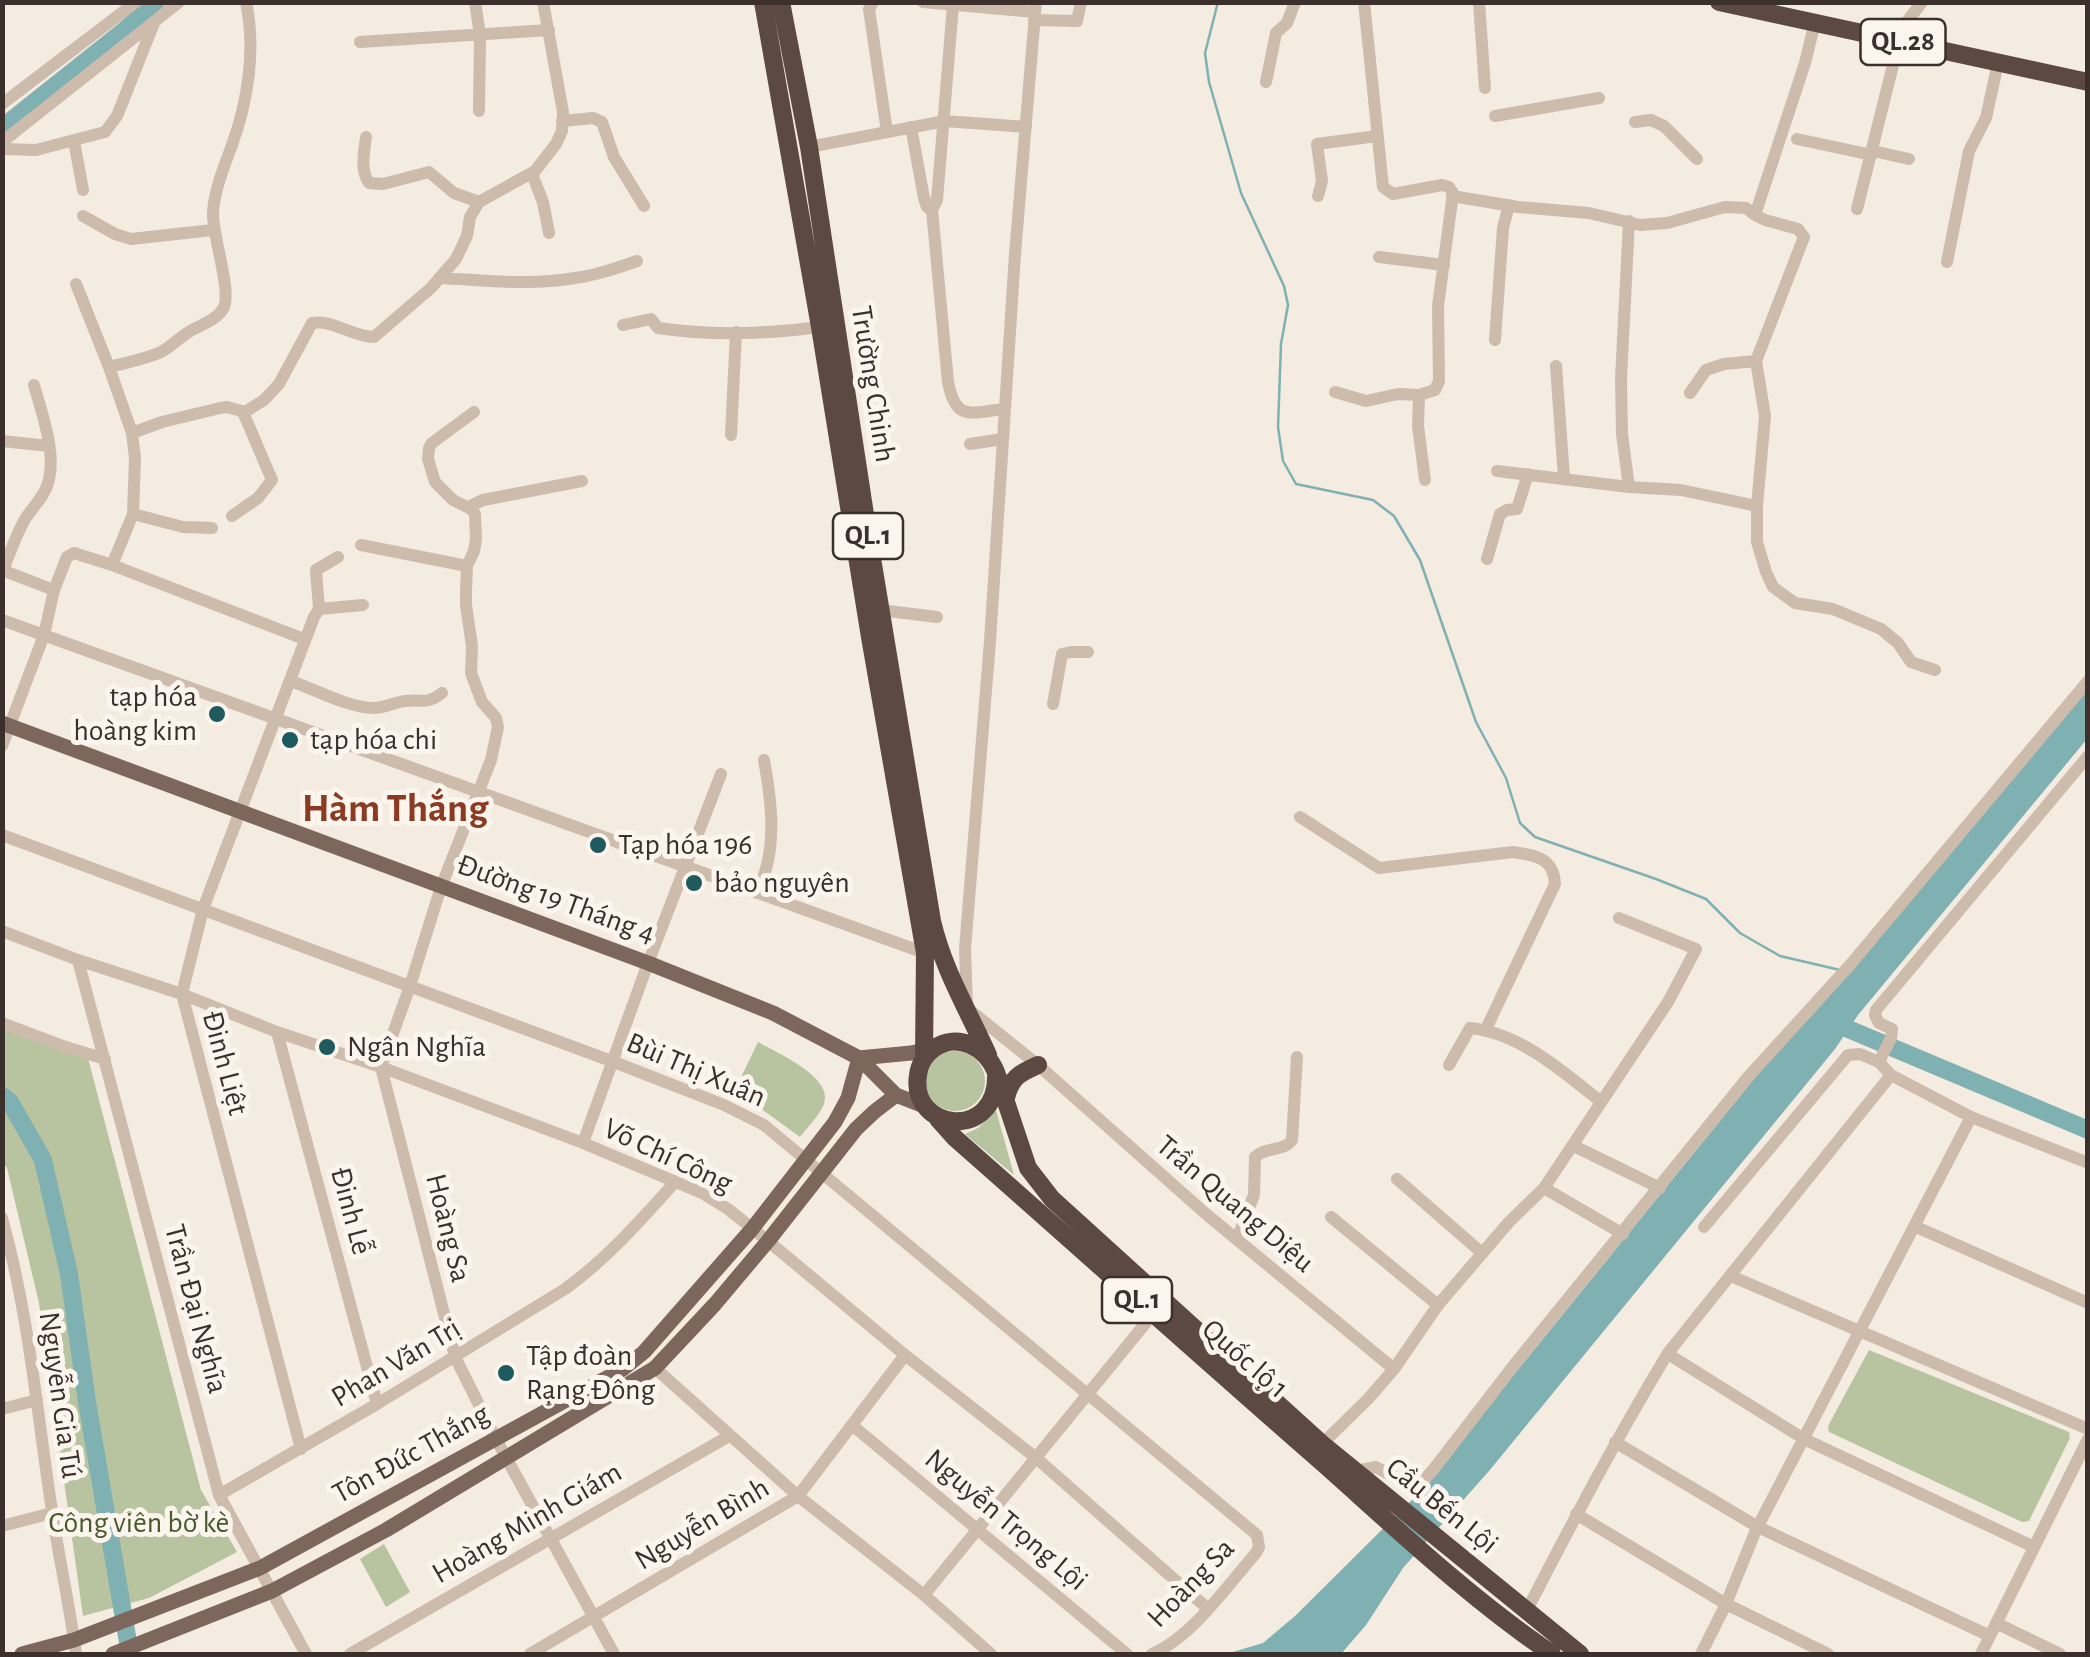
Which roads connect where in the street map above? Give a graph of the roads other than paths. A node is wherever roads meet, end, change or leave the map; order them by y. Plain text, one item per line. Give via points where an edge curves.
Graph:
1 (136, 2) edge
2 (179, 2) edge
3 (246, 2) edge
4 (475, 2) edge
5 (543, 2) edge
6 (764, 2) edge
7 (781, 2) edge
8 (873, 2) edge
9 (923, 2) edge
10 (1081, 2) edge
11 (1295, 2) edge
12 (1364, 2) edge
13 (1479, 2) edge
14 (1719, 2) edge
15 (1922, 2) edge
16 (952, 5) junction
17 (1772, 8) edge
18 (1035, 11) edge
19 (154, 22) junction
20 (1815, 22) junction
21 (548, 30) junction
22 (480, 35) junction
23 (1896, 41) junction
24 (360, 42) dead end
25 (1998, 62) junction
26 (1266, 82) dead end
27 (2088, 82) edge
28 (1485, 88) dead end
29 (1599, 98) dead end
30 (2, 104) edge
31 (479, 111) dead end
32 (1494, 116) dead end
33 (562, 121) junction
34 (945, 121) junction
35 (1635, 122) dead end
36 (910, 127) junction
37 (1026, 127) junction
38 (887, 132) junction
39 (1377, 136) junction
40 (366, 138) dead end
41 (1797, 139) dead end
42 (74, 141) junction
43 (2, 145) edge
44 (808, 147) junction
45 (1872, 153) junction
46 (1909, 159) dead end
47 (1697, 160) dead end
48 (532, 174) junction
49 (83, 190) dead end
50 (1318, 196) dead end
51 (1452, 196) junction
52 (479, 202) junction
53 (1509, 204) junction
54 (644, 206) dead end
55 (1857, 209) dead end
56 (932, 210) junction
57 (1755, 215) junction
58 (83, 216) dead end
59 (1629, 222) junction
60 (214, 230) junction
61 (549, 232) dead end
62 (1379, 256) dead end
63 (637, 261) dead end
64 (1947, 262) dead end
65 (1444, 265) junction
66 (439, 278) junction
67 (76, 284) dead end
68 (622, 325) dead end
69 (820, 326) junction
70 (736, 332) junction
71 (1495, 340) dead end
72 (1756, 361) junction
73 (1556, 366) dead end
74 (110, 368) junction
75 (34, 385) dead end
76 (1335, 392) dead end
77 (1690, 393) dead end
78 (1419, 396) junction
79 (1005, 409) junction
80 (243, 412) junction
81 (474, 412) dead end
82 (132, 433) junction
83 (730, 435) dead end
84 (1003, 439) junction
85 (2, 442) edge
86 (970, 444) dead end
87 (49, 446) junction
88 (1497, 471) dead end
89 (1528, 474) junction
90 (1564, 478) junction
91 (1425, 480) dead end
92 (582, 481) dead end
93 (1630, 488) junction
94 (1757, 506) junction
95 (468, 508) junction
96 (133, 514) junction
97 (232, 516) dead end
98 (212, 528) dead end
99 (361, 545) dead end
100 (338, 558) dead end
101 (1486, 559) dead end
102 (112, 565) junction
103 (468, 566) junction
104 (3, 570) edge
105 (54, 590) junction
106 (363, 605) dead end
107 (318, 609) junction
108 (880, 610) junction
109 (937, 617) dead end
110 (2, 620) edge
111 (44, 635) junction
112 (304, 639) junction
113 (1088, 652) dead end
114 (1935, 670) dead end
115 (2088, 680) edge
116 (291, 681) junction
117 (442, 693) dead end
118 (1053, 704) dead end
119 (276, 719) junction
120 (6, 724) edge
121 (2, 746) edge
122 (2088, 756) edge
123 (764, 760) dead end
124 (721, 774) dead end
125 (480, 792) junction
126 (240, 811) junction
127 (1300, 818) dead end
128 (2, 835) edge
129 (686, 867) junction
130 (441, 886) junction
131 (757, 892) junction
132 (203, 910) junction
133 (1619, 918) dead end
134 (2, 931) edge
135 (925, 953) junction
136 (78, 960) junction
137 (648, 963) junction
138 (410, 986) junction
139 (182, 994) junction
140 (967, 1008) junction
141 (2, 1023) edge
142 (1486, 1029) junction
143 (278, 1032) junction
144 (927, 1052) junction
145 (1297, 1057) dead end
146 (104, 1058) junction
147 (859, 1058) junction
148 (1881, 1059) junction
149 (614, 1062) junction
150 (1038, 1065) junction
151 (1449, 1065) dead end
152 (993, 1066) junction
153 (382, 1067) junction
154 (1891, 1076) junction
155 (896, 1094) junction
156 (1006, 1098) junction
157 (1600, 1101) junction
158 (929, 1110) junction
159 (1971, 1117) junction
160 (583, 1143) junction
161 (1574, 1146) junction
162 (806, 1158) junction
163 (2088, 1163) edge
164 (823, 1172) junction
165 (1397, 1179) dead end
166 (676, 1181) junction
167 (1544, 1188) junction
168 (1660, 1188) junction
169 (1330, 1217) dead end
170 (2, 1218) edge
171 (1914, 1226) junction
172 (1704, 1227) dead end
173 (752, 1228) junction
174 (1623, 1234) junction
175 (1236, 1239) junction
176 (768, 1241) junction
177 (1482, 1253) junction
178 (1731, 1276) junction
179 (2088, 1303) edge
180 (1438, 1305) junction
181 (1153, 1314) junction
182 (1859, 1332) junction
183 (1668, 1354) junction
184 (906, 1355) junction
185 (455, 1357) junction
186 (655, 1368) junction
187 (1394, 1369) junction
188 (1088, 1393) junction
189 (38, 1400) junction
190 (377, 1404) junction
191 (2, 1410) edge
192 (852, 1425) junction
193 (2088, 1430) edge
194 (729, 1436) junction
195 (496, 1439) junction
196 (1804, 1439) junction
197 (2088, 1439) edge
198 (1615, 1442) junction
199 (1322, 1444) junction
200 (301, 1449) junction
201 (506, 1458) junction
202 (1035, 1458) junction
203 (1350, 1477) junction
204 (219, 1495) junction
205 (798, 1496) junction
206 (52, 1513) junction
207 (1576, 1514) junction
208 (2, 1526) edge
209 (1758, 1526) junction
210 (977, 1529) junction
211 (552, 1538) junction
212 (1259, 1541) joint
213 (2034, 1547) junction
214 (260, 1568) junction
215 (272, 1591) junction
216 (924, 1595) junction
217 (1726, 1604) junction
218 (1207, 1608) junction
219 (1527, 1610) junction
220 (595, 1618) junction
221 (1993, 1629) junction
222 (75, 1647) edge
223 (22, 1654) edge
224 (114, 1654) edge
225 (306, 1654) edge
226 (350, 1654) edge
227 (530, 1654) edge
228 (614, 1654) edge
229 (990, 1654) edge
230 (1127, 1654) edge
231 (1152, 1654) edge
232 (1552, 1654) edge
233 (1580, 1654) edge
234 (1701, 1654) edge
235 (1828, 1654) edge
236 (1981, 1654) edge
237 (2060, 1654) edge

1 - 30 street
2 - 19 street
3 - 60 street via 252,27 247,80 214,199
4 - 22 street
5 - 21 street
6 - 69 highway, Trường Chinh / QL.1
7 - 44 highway, Trường Chinh / QL.1
8 - 38 street
9 - 16 street
10 - 18 street via 1077,21
11 - 26 street via 1276,34
12 - 39 street
13 - 28 street
14 - 17 highway, QL.28
15 - 23 street
16 - 18 street
16 - 34 street
17 - 20 highway, QL.28
18 - 37 street
19 - 42 street via 118,116 98,136
19 - 43 street
20 - 23 highway, QL.28
20 - 57 street
21 - 22 street
21 - 33 street
22 - 24 street
22 - 31 street
23 - 25 highway, QL.28
23 - 45 street
25 - 27 highway, QL.28
25 - 64 street via 1986,118 1969,152
29 - 32 street
33 - 48 street via 556,144
33 - 54 street via 602,122
34 - 36 street
34 - 37 street
34 - 56 street
35 - 47 street via 1664,126
36 - 38 street
36 - 56 street
37 - 79 street
38 - 44 street
39 - 50 street via 1317,144
39 - 51 street via 1385,190 1442,185
40 - 52 street via 369,183 428,172 454,194
41 - 45 street
42 - 43 street via 36,150
42 - 49 street
44 - 108 highway, Trường Chinh / QL.1
45 - 46 street
45 - 55 street
48 - 52 street
48 - 61 street
51 - 53 street
51 - 65 street
52 - 66 street via 463,247
53 - 59 street
53 - 71 street
56 - 79 street via 952,403 967,412
57 - 59 street via 1725,207 1650,226
57 - 72 street via 1804,237
58 - 60 street via 131,239
59 - 93 street via 1621,379
60 - 74 street via 227,299 219,314 158,354
62 - 65 street
63 - 66 street via 557,281
65 - 78 street via 1440,381
66 - 80 street via 374,337 312,322 279,384
67 - 74 street
68 - 70 street via 651,319 666,329
69 - 70 street
69 - 135 highway, Trường Chinh / QL.1
70 - 83 street
72 - 77 street via 1706,370
72 - 94 street via 1765,416
73 - 90 street
74 - 82 street
75 - 87 street
76 - 78 street via 1366,401
78 - 91 street
79 - 84 street
80 - 82 street via 220,408
80 - 97 street via 272,480
81 - 95 street via 432,442 428,459 442,491
82 - 96 street
84 - 86 street
84 - 140 street via 965,949
85 - 87 street
87 - 104 street via 47,487
88 - 89 street
89 - 90 street
89 - 101 street via 1517,509 1500,514
90 - 93 street
92 - 95 street
93 - 94 street via 1681,490
94 - 114 street via 1758,542 1773,587 1795,603 1825,606 1881,630 1910,662
95 - 103 street via 477,531
96 - 98 street
96 - 102 street
99 - 103 street
100 - 107 street, Đinh Liệt via 316,570
102 - 105 street via 74,553
102 - 112 street
103 - 125 street via 471,673 498,722
104 - 105 street
105 - 111 street
106 - 107 street
107 - 112 street, Đinh Liệt
108 - 109 street
108 - 140 highway, Trường Chinh / QL.1 via 932,921
110 - 111 street
111 - 119 street
111 - 120 street
112 - 116 street, Đinh Liệt
113 - 118 street via 1062,654
115 - 168 street
116 - 117 street via 374,708 432,701
116 - 119 street, Đinh Liệt
119 - 125 street
119 - 126 street, Đinh Liệt
120 - 121 street
120 - 126 main road, Đường 19 Tháng 4
122 - 148 street via 1876,1010 1877,1020 1892,1029
123 - 131 street via 771,842
124 - 129 street
125 - 129 street
125 - 130 street
126 - 130 main road, Đường 19 Tháng 4
126 - 132 street, Đinh Liệt
127 - 142 street via 1379,868 1514,852 1547,860 1555,884
128 - 132 street, Bùi Thị Xuân
129 - 131 street
129 - 137 street
130 - 137 main road, Đường 19 Tháng 4
130 - 138 street
131 - 135 street
132 - 138 street, Bùi Thị Xuân
132 - 139 street, Đinh Liệt
133 - 157 street via 1696,948
134 - 136 street, Võ Chí Công
135 - 144 highway, Trường Chinh / QL.1
136 - 139 street, Võ Chí Công
136 - 146 street, Trần Đại Nghĩa
137 - 147 main road, Đường 19 Tháng 4 via 773,1013
137 - 149 street
138 - 149 street, Bùi Thị Xuân
138 - 153 street
139 - 143 street, Võ Chí Công
139 - 200 street, Đinh Liệt
140 - 150 street, Trần Quang Diệu
140 - 152 highway, Trường Chinh / QL.1
141 - 146 street
142 - 151 street via 1470,1028
142 - 157 street via 1526,1047
143 - 153 street, Võ Chí Công
143 - 190 street, Đinh Lễ
144 - 147 main road
144 - 152 highway via 958,1041 981,1050
144 - 158 highway, QL.1 via 916,1082
145 - 175 street via 1292,1140 1255,1156 1254,1195
146 - 204 street, Trần Đại Nghĩa
147 - 155 main road, Đường 19 Tháng 4
147 - 162 main road, Tôn Đức Thắng via 848,1098
148 - 154 street
148 - 172 street via 1848,1055
149 - 160 street
149 - 162 street, Bùi Thị Xuân via 724,1104
150 - 156 highway via 1010,1084
150 - 175 street, Trần Quang Diệu
152 - 156 highway, Quốc lộ 1 / QL.1
152 - 158 highway via 997,1086 985,1111 960,1122
153 - 160 street, Võ Chí Công
153 - 185 street, Hoàng Sa
154 - 159 street
154 - 178 street
155 - 158 main road, Đường 19 Tháng 4
155 - 164 main road, Tôn Đức Thắng
156 - 199 highway, Quốc lộ 1 / QL.1 via 1028,1168 1052,1199
157 - 161 street
158 - 181 highway, Quốc lộ 1 / QL.1
159 - 163 street
159 - 171 street
160 - 166 street, Võ Chí Công
161 - 167 street
161 - 168 street
162 - 164 street, Bùi Thị Xuân
162 - 173 main road, Tôn Đức Thắng
164 - 176 main road, Tôn Đức Thắng
164 - 188 street, Bùi Thị Xuân
165 - 177 street
166 - 173 street, Võ Chí Công
166 - 185 street, Phan Văn Trị via 588,1272
167 - 174 street
167 - 177 street
168 - 174 street
169 - 180 street
170 - 189 street, Nguyễn Gia Tú
171 - 179 street
171 - 182 street
173 - 176 street, Võ Chí Công
173 - 195 main road, Tôn Đức Thắng via 644,1352
174 - 203 street via 1423,1481 1405,1484 1376,1467
175 - 187 street, Trần Quang Diệu
176 - 184 street, Võ Chí Công
176 - 186 main road, Tôn Đức Thắng
177 - 180 street
178 - 182 street
178 - 183 street
180 - 187 street
181 - 188 street
181 - 203 highway, Quốc lộ 1 / QL.1
182 - 193 street
182 - 196 street
183 - 196 street
183 - 198 street
184 - 192 street, Nguyễn Bình
184 - 202 street, Võ Chí Công
185 - 190 street, Phan Văn Trị
185 - 195 street, Hoàng Sa
186 - 194 street
186 - 201 main road, Tôn Đức Thắng
187 - 199 street
188 - 202 street
188 - 212 street, Bùi Thị Xuân
189 - 191 street
189 - 206 street, Nguyễn Gia Tú
190 - 200 street, Phan Văn Trị
192 - 205 street, Nguyễn Bình
192 - 210 street, Nguyễn Trọng Lội
194 - 205 street
194 - 211 street, Hoàng Minh Giám
195 - 201 street, Hoàng Sa
195 - 214 main road, Tôn Đức Thắng
196 - 209 street
196 - 213 street
197 - 213 street
198 - 207 street
198 - 209 street
199 - 203 highway, Quốc lộ 1 / QL.1
200 - 204 street, Phan Văn Trị
201 - 211 street, Hoàng Sa
201 - 215 main road, Tôn Đức Thắng
202 - 210 street
202 - 218 street, Võ Chí Công
203 - 219 highway, Cầu Bến Lội / QL.1
203 - 232 highway, Cầu Bến Lội / QL.1 via 1463,1586
204 - 214 street, Trần Đại Nghĩa
205 - 216 street
205 - 220 street, Nguyễn Bình
206 - 208 street
206 - 222 street, Nguyễn Gia Tú
207 - 217 street
207 - 219 street
209 - 217 street
209 - 221 street
210 - 216 street
210 - 230 street, Nguyễn Trọng Lội
211 - 220 street, Hoàng Sa
211 - 226 street, Hoàng Minh Giám
212 - 218 street, Hoàng Sa
213 - 221 street
214 - 215 street, Trần Đại Nghĩa
214 - 222 main road, Tôn Đức Thắng via 109,1627
215 - 224 main road, Tôn Đức Thắng
215 - 225 street, Trần Đại Nghĩa
216 - 229 street
217 - 234 street
217 - 235 street
218 - 231 street, Hoàng Sa via 1176,1642
219 - 233 highway, QL.1
220 - 227 street, Nguyễn Bình
220 - 228 street, Hoàng Sa
221 - 236 street
221 - 237 street
222 - 223 main road, Tôn Đức Thắng

